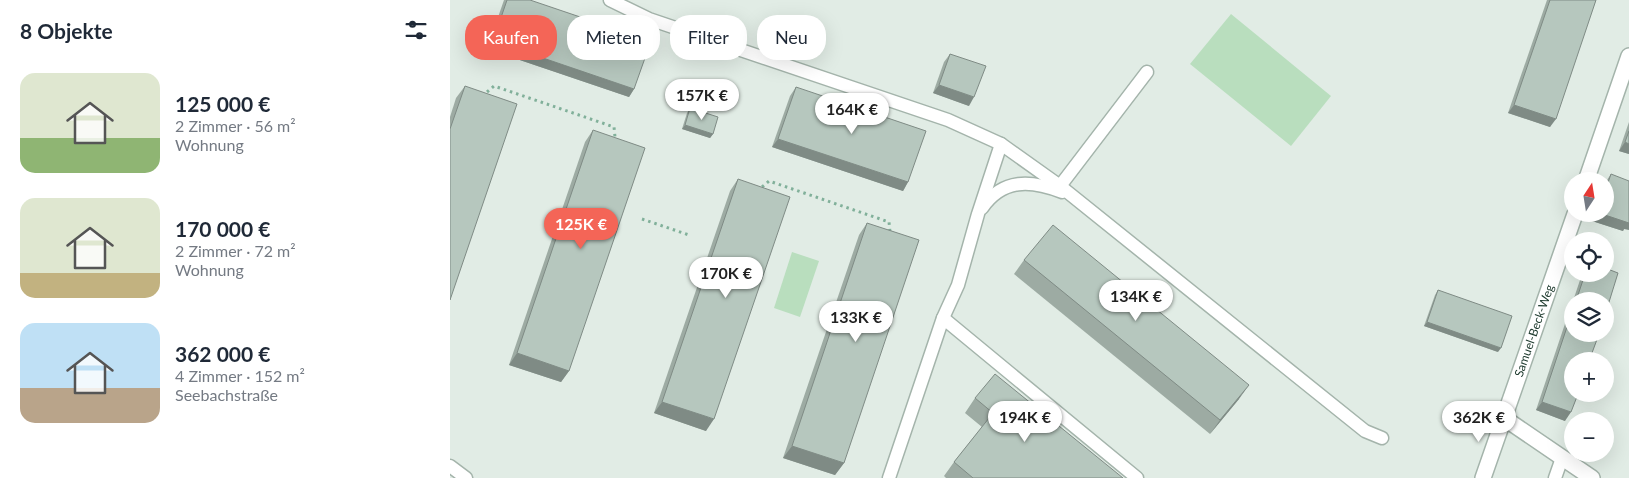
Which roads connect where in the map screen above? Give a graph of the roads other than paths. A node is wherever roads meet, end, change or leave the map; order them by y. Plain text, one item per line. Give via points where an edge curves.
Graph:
1 (610, 0) edge
2 (1629, 56) edge
3 (1147, 72) dead end
4 (1001, 144) junction
5 (1589, 172) edge
6 (1060, 186) junction
7 (1074, 198) junction
8 (978, 214) junction
9 (1571, 222) edge
10 (943, 318) junction
11 (1504, 418) junction
12 (1382, 438) dead end
13 (1562, 458) junction
14 (450, 466) edge
15 (466, 478) edge
16 (889, 478) edge
17 (1137, 478) edge
18 (1483, 478) edge
19 (1555, 478) edge
20 (1592, 478) edge

1 - 4 lane via 649,19 948,120
2 - 5 street
3 - 6 lane
4 - 6 lane
4 - 8 lane
6 - 7 lane
7 - 8 lane via 1043,185 1015,184 989,198
7 - 12 lane via 1365,431
8 - 10 lane via 958,284
9 - 11 street, Samuel-Beck-Weg
10 - 16 lane
10 - 17 lane
11 - 13 street
11 - 18 street, Samuel-Beck-Weg
13 - 19 lane
13 - 20 street
14 - 15 lane

